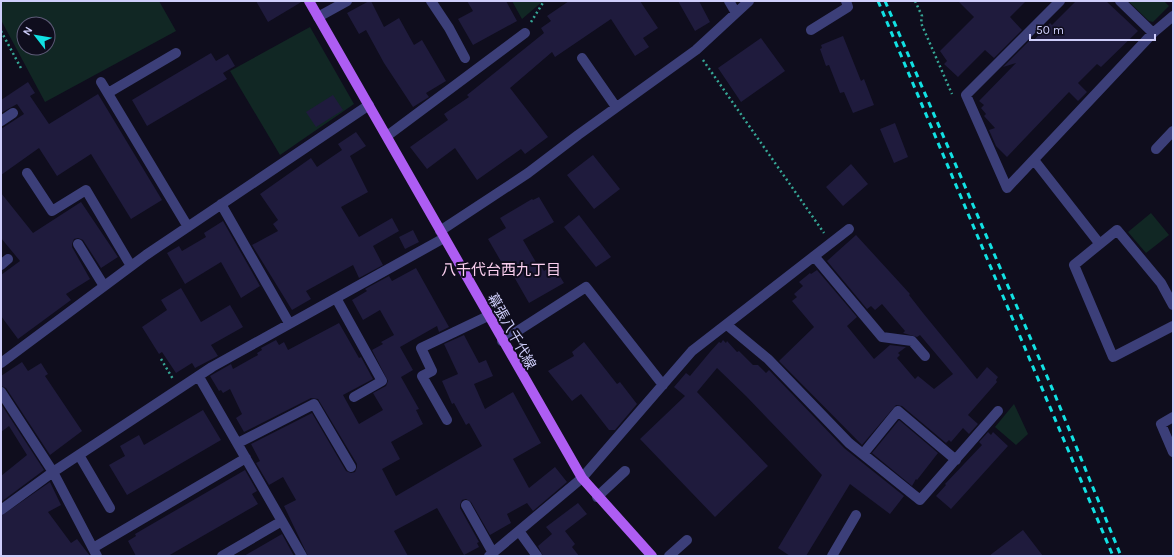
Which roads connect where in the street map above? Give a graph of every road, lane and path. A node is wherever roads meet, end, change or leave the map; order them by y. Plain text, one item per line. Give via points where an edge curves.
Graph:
1 (309, 1) edge
2 (347, 1) edge
3 (431, 1) edge
4 (544, 1) edge
5 (729, 1) edge
6 (749, 1) edge
7 (846, 1) edge
8 (915, 1) edge
9 (1060, 1) edge
10 (1120, 1) edge
11 (736, 13) junction
12 (1173, 16) edge
13 (318, 17) junction
14 (811, 30) dead end
15 (1, 31) edge
16 (525, 33) joint
17 (1153, 33) junction
18 (696, 50) junction
19 (176, 53) dead end
20 (465, 58) dead end
21 (582, 58) dead end
22 (22, 70) dead end
23 (101, 82) dead end
24 (108, 93) junction
25 (955, 100) dead end
26 (369, 105) junction
27 (616, 107) junction
28 (13, 113) dead end
29 (1, 121) edge
30 (1173, 131) edge
31 (388, 136) junction
32 (1156, 149) dead end
33 (1034, 160) junction
34 (27, 173) dead end
35 (222, 204) junction
36 (188, 227) junction
37 (849, 229) dead end
38 (442, 234) junction
39 (1099, 243) junction
40 (78, 244) dead end
41 (831, 244) junction
42 (814, 256) junction
43 (130, 266) junction
44 (104, 286) junction
45 (336, 298) junction
46 (1173, 305) edge
47 (488, 316) junction
48 (289, 323) junction
49 (727, 325) junction
50 (1173, 326) edge
51 (502, 341) junction
52 (925, 356) dead end
53 (161, 359) dead end
54 (1, 362) edge
55 (199, 376) junction
56 (663, 385) junction
57 (179, 389) junction
58 (1, 392) edge
59 (354, 397) dead end
60 (998, 411) dead end
61 (1173, 417) edge
62 (447, 420) dead end
63 (238, 443) junction
64 (1173, 452) edge
65 (863, 454) junction
66 (79, 455) junction
67 (246, 458) junction
68 (956, 460) junction
69 (351, 467) dead end
70 (625, 471) dead end
71 (53, 472) junction
72 (582, 478) junction
73 (597, 497) junction
74 (466, 505) dead end
75 (110, 508) dead end
76 (1, 510) edge
77 (856, 515) dead end
78 (282, 521) junction
79 (519, 531) junction
80 (687, 540) dead end
81 (95, 552) edge
82 (491, 554) edge
83 (222, 556) edge
84 (302, 556) edge
85 (538, 556) edge
86 (652, 556) edge
87 (669, 556) edge
88 (832, 556) edge

1 - 13 main road, 幕張八千代線
2 - 13 street
3 - 20 street
4 - 16 path
5 - 11 street
6 - 11 street
7 - 14 street via 848,7
8 - 25 path via 922,16 920,23
9 - 33 street via 966,95 1007,188
10 - 17 street
11 - 18 street
12 - 17 street
13 - 26 main road, 幕張八千代線
15 - 22 path
16 - 31 street
17 - 33 street
18 - 27 street
18 - 41 path
19 - 24 street
21 - 27 street
23 - 24 street
24 - 36 street
26 - 31 main road, 幕張八千代線
26 - 35 street
27 - 38 street
28 - 29 street
30 - 32 street
31 - 38 main road, 幕張八千代線
33 - 39 street
34 - 43 street via 52,211 86,190
35 - 36 street
35 - 48 street
36 - 43 street
37 - 41 street
38 - 45 street
38 - 47 main road, 幕張八千代線
39 - 46 street via 1117,230 1161,283
39 - 50 street via 1074,265 1113,357
40 - 44 street
41 - 42 street
42 - 49 street
42 - 52 street via 882,337 912,341
43 - 44 street
44 - 54 street
45 - 48 street
45 - 59 street via 382,381
47 - 51 main road, 幕張八千代線
47 - 62 street via 421,348 432,371 422,376
48 - 55 street
49 - 56 street via 692,351
49 - 65 street via 768,359 849,443
51 - 56 street via 586,287
51 - 72 main road, 幕張八千代線
53 - 57 path
55 - 57 street
55 - 63 street
56 - 72 street
57 - 66 street
58 - 71 street
60 - 68 street
61 - 64 street via 1161,424
63 - 67 street
63 - 69 street via 314,404
65 - 68 street via 920,500
65 - 68 street via 898,410
66 - 71 street
66 - 75 street
67 - 78 street
67 - 81 street
70 - 73 street
71 - 76 street
71 - 81 street
72 - 73 main road, 幕張八千代線
72 - 79 street
73 - 86 main road, 幕張八千代線
74 - 82 street
77 - 88 street
78 - 83 street
78 - 84 street
79 - 82 street
79 - 85 street
80 - 87 street

